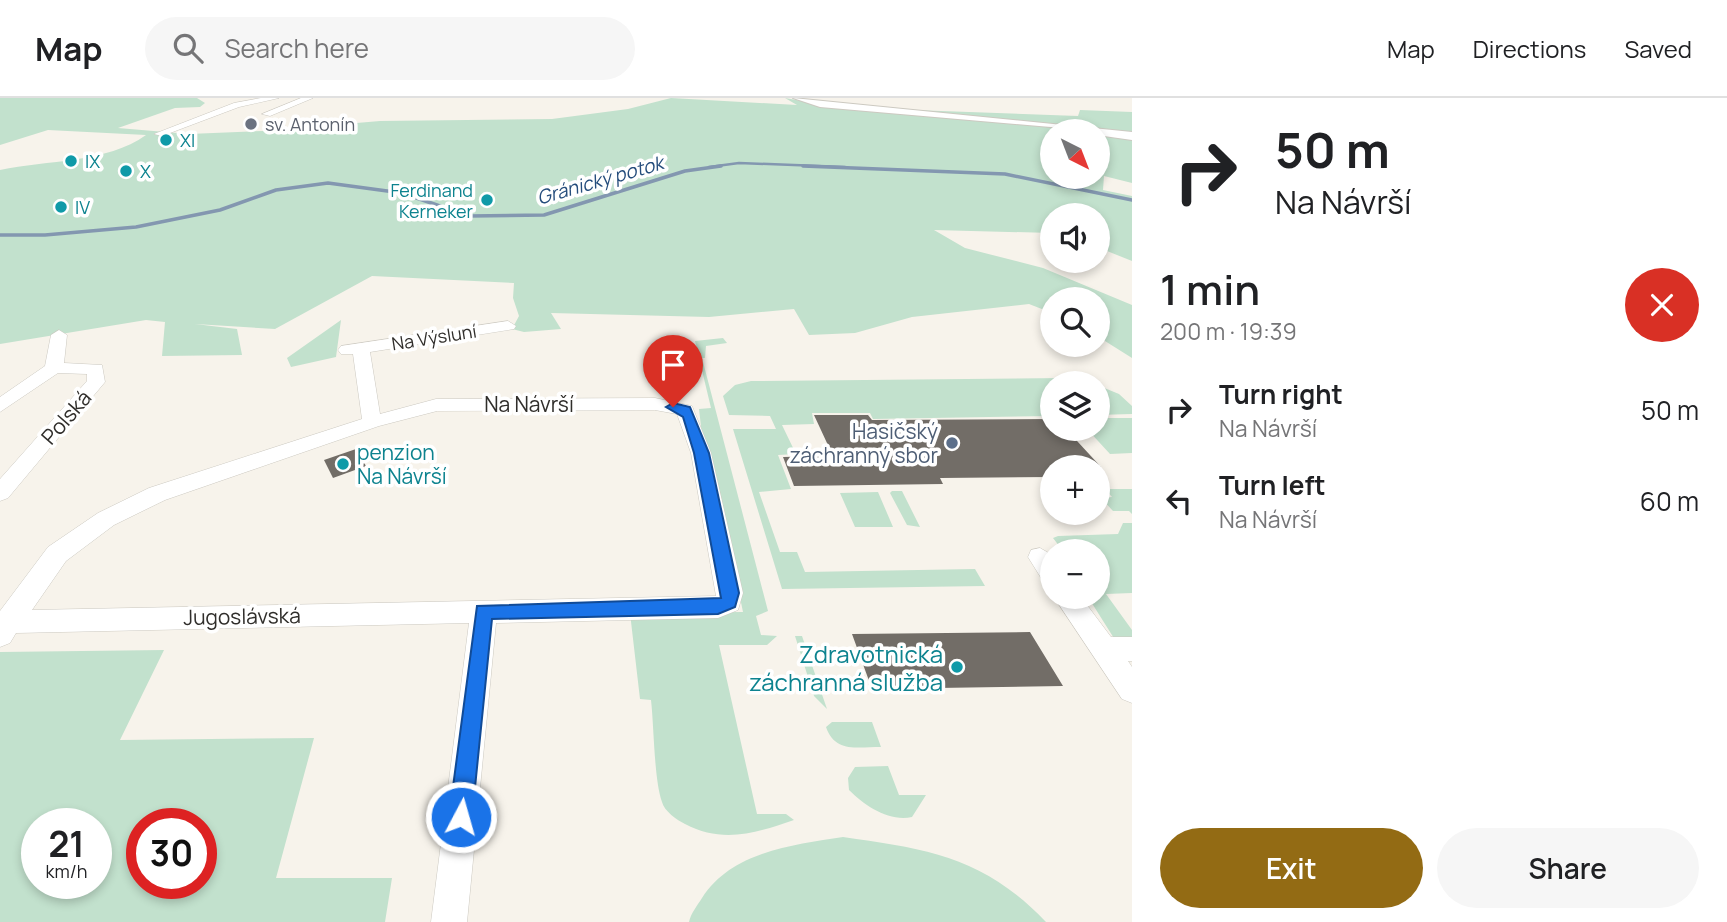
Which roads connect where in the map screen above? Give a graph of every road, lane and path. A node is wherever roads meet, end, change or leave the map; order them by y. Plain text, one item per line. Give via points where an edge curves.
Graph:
1 (275, 98) edge
2 (309, 98) edge
3 (799, 98) edge
4 (291, 105) dead end
5 (159, 134) dead end
6 (1132, 136) edge
7 (508, 326) dead end
8 (59, 335) dead end
9 (54, 368) junction
10 (0, 406) edge
11 (372, 422) junction
12 (0, 493) edge
13 (1076, 609) edge
14 (484, 611) junction
15 (3, 626) edge
16 (1104, 649) junction
17 (1132, 649) edge
18 (1132, 690) edge
19 (449, 922) edge

1 - 5 street via 245,103
2 - 4 street
3 - 6 street via 820,104
7 - 11 street, Na Výsluní via 354,349
8 - 9 street
9 - 10 street
9 - 12 street, Polská via 96,369 96,382
11 - 14 street, Na Návrší via 436,405 654,404 685,410 690,417 712,499 729,602 718,607
11 - 15 street, Na Návrší via 157,494 106,519 57,554
13 - 16 street
14 - 15 street, Jugoslávská
14 - 19 street
16 - 17 street
16 - 18 street

